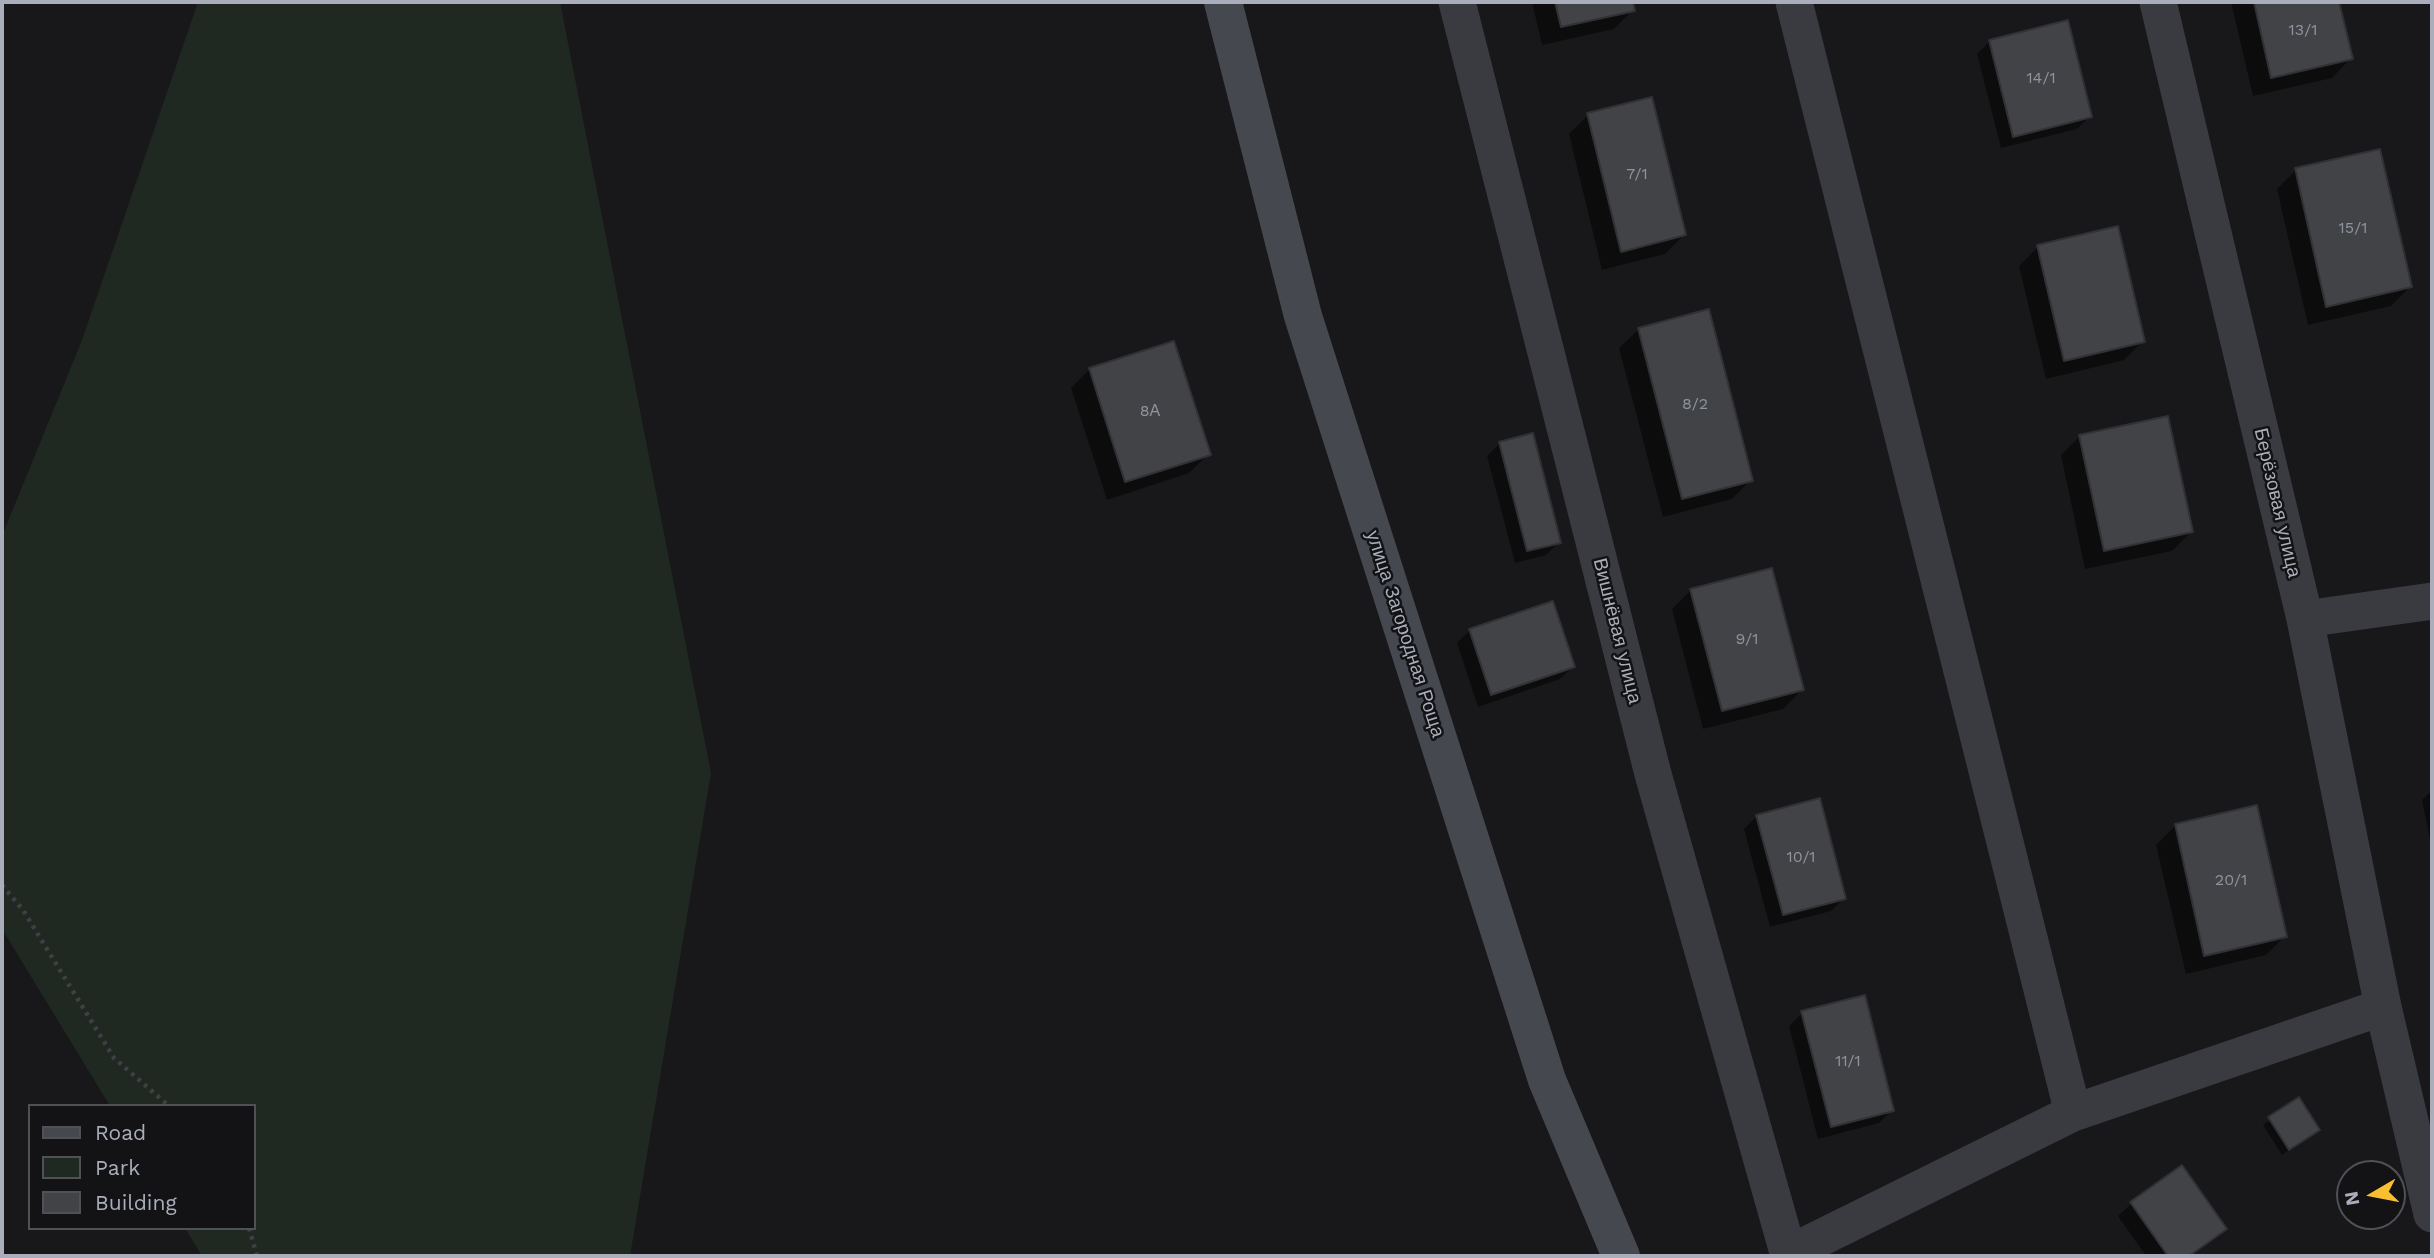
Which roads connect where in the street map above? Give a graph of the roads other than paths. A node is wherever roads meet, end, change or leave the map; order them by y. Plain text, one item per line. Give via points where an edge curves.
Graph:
1 (1223, 2) edge
2 (1457, 2) edge
3 (1794, 2) edge
4 (2158, 2) edge
5 (2432, 601) edge
6 (2305, 619) junction
7 (2383, 1007) junction
8 (2073, 1113) junction
9 (2432, 1214) edge
10 (1788, 1255) edge
11 (1621, 1256) edge

1 - 11 street, улица Загородная Роща via 1303,316 1547,1080
2 - 10 street, Вишнёвая улица via 1653,774
3 - 8 street
4 - 6 street, Берёзовая улица
5 - 6 street
6 - 7 street, Берёзовая улица
7 - 8 street
7 - 9 street, Берёзовая улица
8 - 10 street

